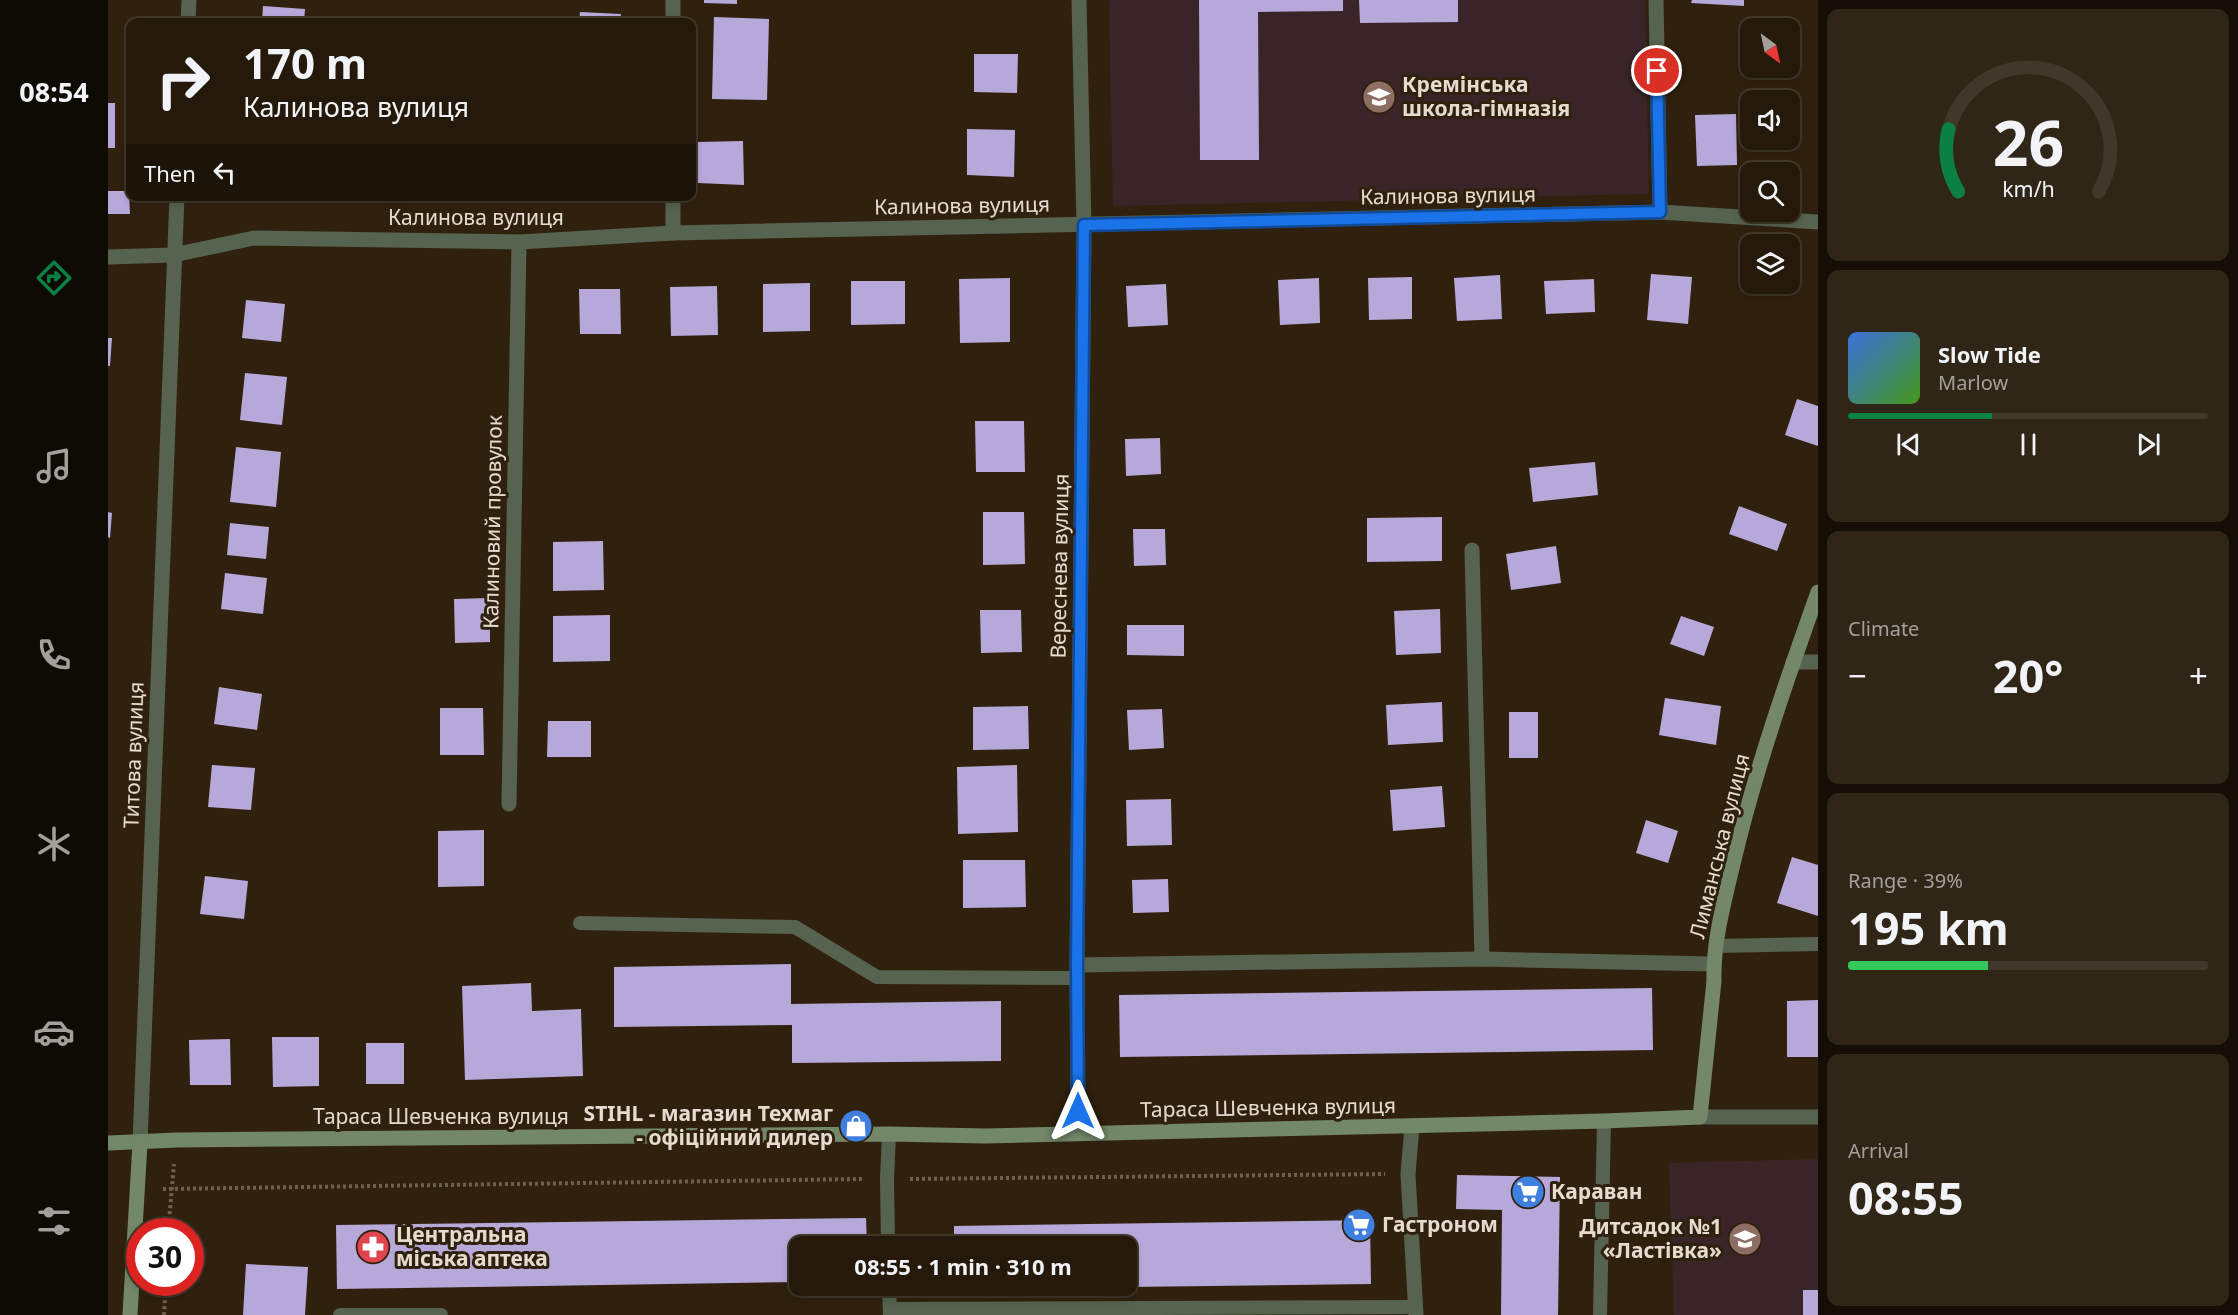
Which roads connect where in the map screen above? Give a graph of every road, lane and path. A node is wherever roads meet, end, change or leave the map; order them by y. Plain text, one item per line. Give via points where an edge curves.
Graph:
1 (189, 0) edge
2 (673, 0) edge
3 (1079, 0) edge
4 (1656, 0) edge
5 (188, 18) edge
6 (673, 18) edge
7 (177, 201) edge
8 (673, 201) edge
9 (1660, 212) junction
10 (1818, 222) edge
11 (1084, 225) junction
12 (673, 234) junction
13 (519, 242) junction
14 (173, 255) junction
15 (108, 257) edge
16 (1472, 550) dead end
17 (1818, 592) edge
18 (1793, 662) junction
19 (1818, 662) edge
20 (509, 804) dead end
21 (580, 923) dead end
22 (1818, 944) edge
23 (1716, 946) junction
24 (1482, 959) junction
25 (1713, 964) junction
26 (1077, 971) junction
27 (1700, 1117) junction
28 (1818, 1117) edge
29 (1604, 1121) junction
30 (1412, 1125) junction
31 (1078, 1133) junction
32 (889, 1134) junction
33 (177, 1140) junction
34 (108, 1143) edge
35 (140, 1143) junction
36 (1408, 1174) junction
37 (887, 1179) junction
38 (171, 1189) junction
39 (169, 1218) edge
40 (888, 1236) edge
41 (165, 1296) edge
42 (889, 1296) edge
43 (1251, 1311) edge
44 (1416, 1311) edge
45 (890, 1312) edge
46 (916, 1312) edge
47 (130, 1315) edge
48 (164, 1315) edge
49 (340, 1315) edge
50 (441, 1315) edge
51 (1600, 1315) edge

1 - 5 street
2 - 6 street
3 - 11 street, Вереснева вулиця
4 - 9 street
7 - 14 street, Титова вулиця
8 - 12 street
9 - 10 street, Калинова вулиця
9 - 11 street, Калинова вулиця
11 - 12 street, Калинова вулиця
11 - 26 street, Вереснева вулиця
12 - 13 street, Калинова вулиця
13 - 14 street, Калинова вулиця via 254,238
13 - 20 street, Калиновий провулок
14 - 15 street, Калинова вулиця
14 - 35 street, Титова вулиця
16 - 24 street
17 - 18 street, Лиманська вулиця
18 - 19 street
18 - 23 street, Лиманська вулиця via 1748,801
21 - 26 lane via 795,927 877,977
22 - 23 lane
23 - 25 street, Лиманська вулиця
24 - 25 street
24 - 26 street
25 - 27 street, Лиманська вулиця
26 - 31 street, Вереснева вулиця
27 - 28 street, Тараса Шевченка вулиця
27 - 29 street, Тараса Шевченка вулиця
29 - 30 street, Тараса Шевченка вулиця
29 - 51 lane
30 - 31 street, Тараса Шевченка вулиця
30 - 36 street
31 - 32 street, Тараса Шевченка вулиця
32 - 33 street, Тараса Шевченка вулиця
32 - 37 lane
33 - 35 street, Тараса Шевченка вулиця
33 - 38 path
34 - 35 street, Тараса Шевченка вулиця
35 - 47 street, Титова вулиця
36 - 37 path
36 - 44 street
37 - 38 path
37 - 40 lane
38 - 39 path
41 - 48 path
42 - 45 lane
43 - 44 lane
43 - 46 lane
45 - 46 lane
49 - 50 lane

